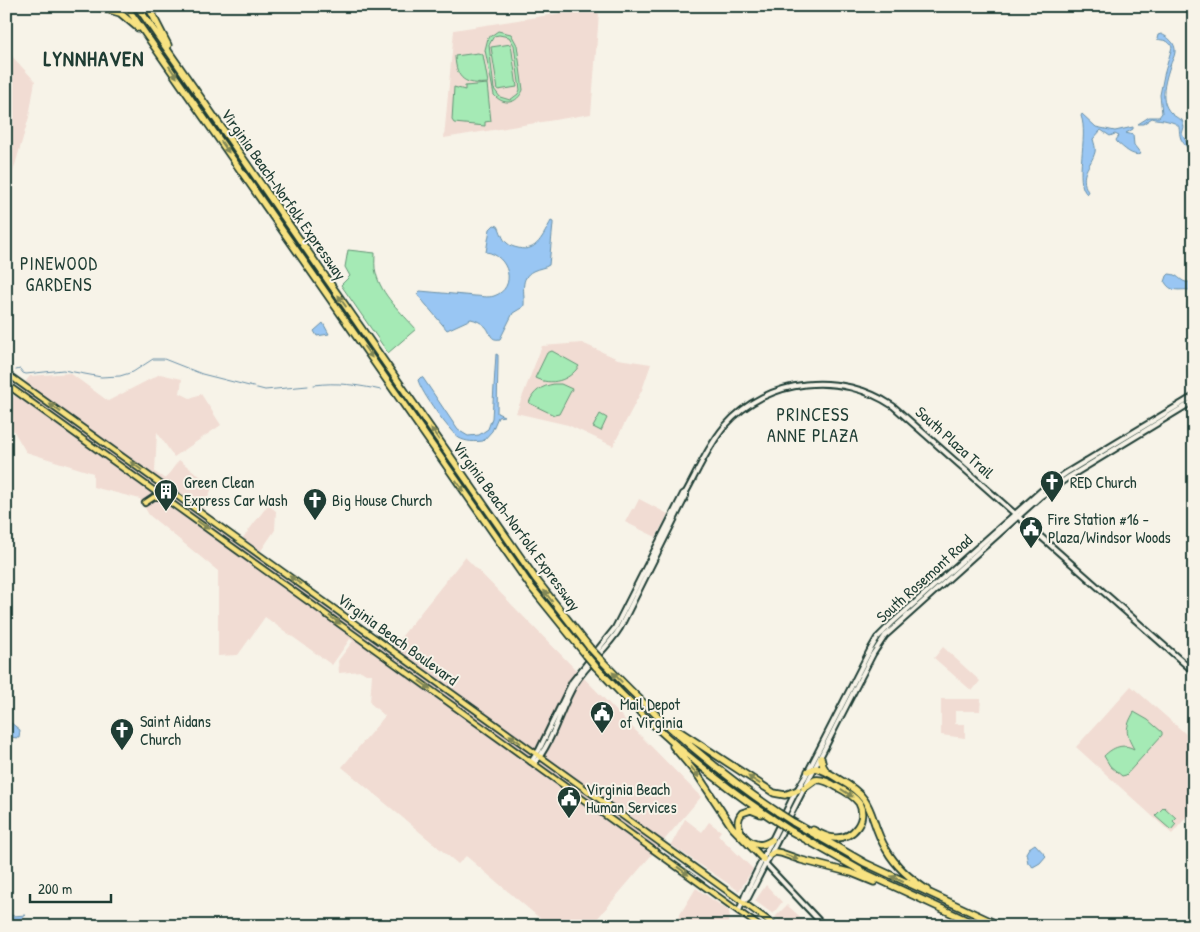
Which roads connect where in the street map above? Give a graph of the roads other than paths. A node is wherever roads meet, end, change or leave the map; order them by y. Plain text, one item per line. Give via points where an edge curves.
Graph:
1 (95, 6) edge
2 (126, 6) edge
3 (137, 6) edge
4 (148, 6) edge
5 (148, 38) junction
6 (175, 60) junction
7 (6, 373) edge
8 (6, 384) edge
9 (34, 392) junction
10 (1194, 396) edge
11 (28, 400) junction
12 (1194, 402) edge
13 (163, 497) junction
14 (145, 503) dead end
15 (1017, 514) junction
16 (1194, 672) edge
17 (853, 694) junction
18 (856, 700) dead end
19 (654, 714) junction
20 (653, 724) junction
21 (538, 755) junction
22 (821, 758) junction
23 (533, 763) junction
24 (816, 768) junction
25 (808, 771) junction
26 (828, 772) junction
27 (804, 788) junction
28 (798, 790) junction
29 (773, 819) junction
30 (802, 827) junction
31 (772, 840) junction
32 (770, 855) junction
33 (764, 861) junction
34 (912, 895) junction
35 (942, 899) junction
36 (743, 902) junction
37 (739, 911) junction
38 (759, 926) edge
39 (776, 926) edge
40 (824, 926) edge
41 (979, 926) edge
42 (1002, 926) edge

1 - 5 highway via 120,13
2 - 5 highway, Virginia Beach-Norfolk Expressway
3 - 6 highway, Virginia Beach-Norfolk Expressway
4 - 6 highway
5 -> 20 highway, Virginia Beach-Norfolk Expressway, bridge via 531,587 596,667
19 -> 6 highway, Virginia Beach-Norfolk Expressway, bridge via 590,648 535,578
7 - 9 main road, Virginia Beach Boulevard
8 - 11 main road, Virginia Beach Boulevard
9 - 11 main road
21 -> 9 main road, Virginia Beach Boulevard
10 - 15 main road, South Rosemont Road via 1066,473
11 - 13 main road, Virginia Beach Boulevard
12 - 15 main road, South Rosemont Road via 1069,476
13 - 14 main road via 154,497
13 -> 23 main road, Virginia Beach Boulevard
15 - 16 main road, South Plaza Trail
15 - 17 main road, South Rosemont Road via 888,633
15 - 21 main road, South Plaza Trail via 893,406 866,391 831,383 812,383 788,387 765,396 741,411 713,442 615,628 564,695
15 - 25 main road, South Rosemont Road via 878,638
17 - 18 main road
17 - 22 main road, South Rosemont Road
28 -> 19 highway via 785,795 774,793
19 - 30 highway, Virginia Beach-Norfolk Expressway, bridge via 705,758
20 - 29 highway, Virginia Beach-Norfolk Expressway via 701,766
20 -> 33 highway via 693,769 732,827
21 - 23 main road, South Plaza Trail
21 - 36 main road, Virginia Beach Boulevard
22 - 24 main road, South Rosemont Road
22 - 26 highway
23 -> 37 main road, Virginia Beach Boulevard
24 - 25 highway
24 - 26 highway
24 - 27 main road, South Rosemont Road
25 - 28 main road, South Rosemont Road
26 - 35 highway via 863,796 882,842 901,870
27 -> 30 highway via 812,781 831,783 854,798 862,814 856,830 843,838 831,838
27 - 32 main road, South Rosemont Road
28 - 31 main road, South Rosemont Road
29 - 31 highway via 748,810 740,815 737,823 754,843
29 - 34 highway, Virginia Beach-Norfolk Expressway, bridge via 843,861
35 -> 30 highway, Virginia Beach-Norfolk Expressway via 865,863
31 - 33 main road, South Rosemont Road
32 - 33 main road, South Rosemont Road
32 -> 34 highway via 781,852
33 - 36 main road
33 - 40 main road
34 - 41 highway, Virginia Beach-Norfolk Expressway
35 - 42 highway, Virginia Beach-Norfolk Expressway
36 - 37 main road
36 - 39 main road, Virginia Beach Boulevard
37 - 38 main road, Virginia Beach Boulevard

